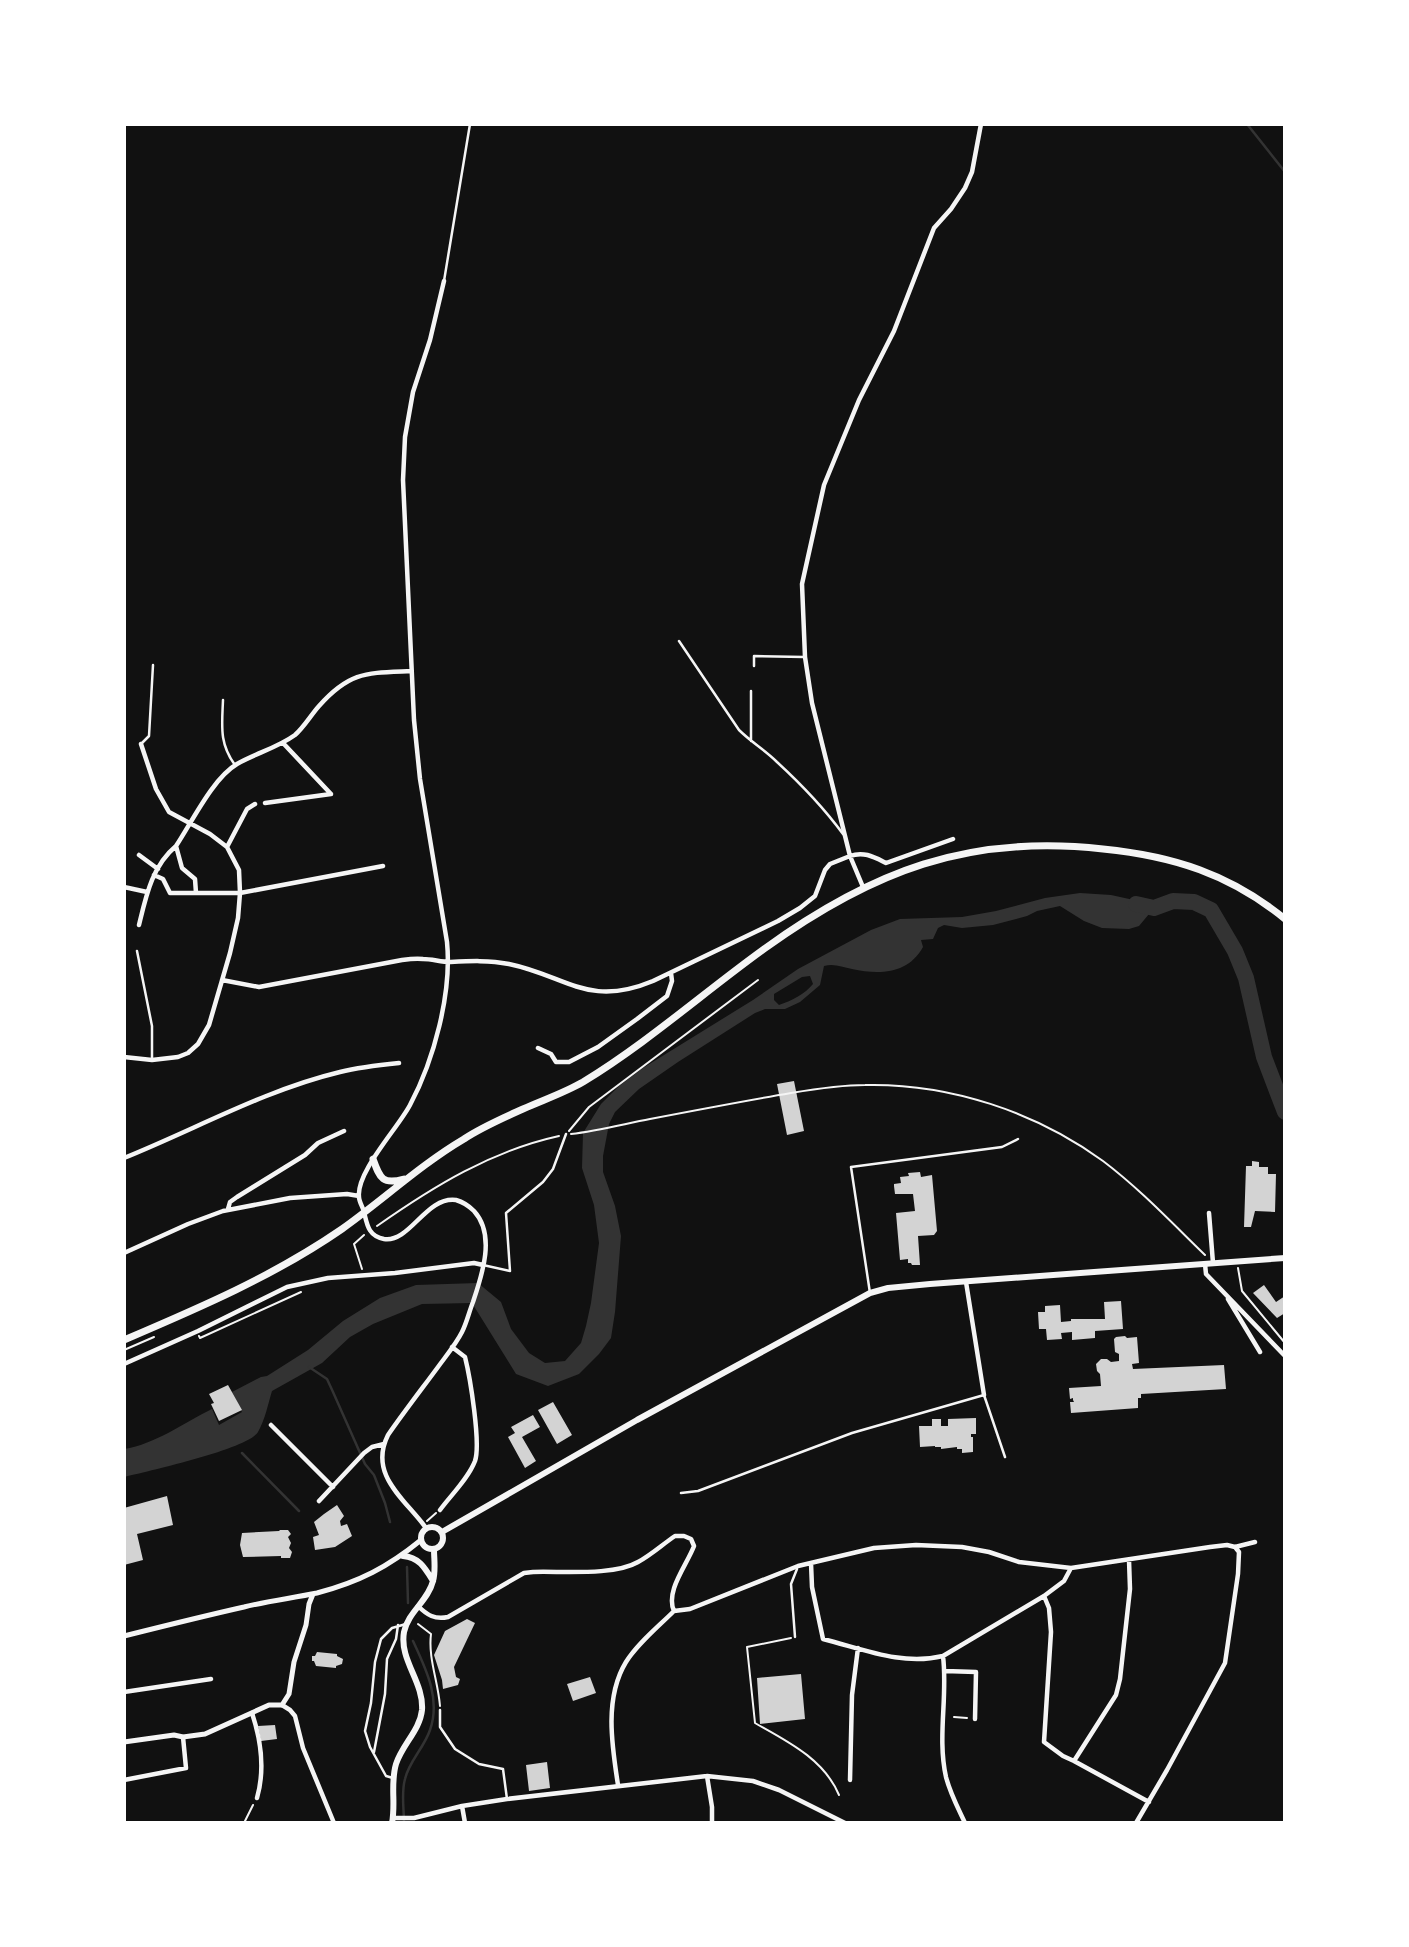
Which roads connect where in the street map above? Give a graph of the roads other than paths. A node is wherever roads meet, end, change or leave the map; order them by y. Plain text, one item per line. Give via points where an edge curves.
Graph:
1 (470, 124) edge
2 (981, 124) edge
3 (444, 281) joint
4 (679, 641) dead end
5 (805, 657) junction
6 (153, 665) dead end
7 (754, 666) dead end
8 (411, 671) junction
9 (751, 691) dead end
10 (223, 700) dead end
11 (751, 742) junction
12 (283, 743) junction
13 (141, 744) joint
14 (235, 765) junction
15 (265, 803) dead end
16 (255, 804) dead end
17 (191, 825) junction
18 (845, 837) junction
19 (953, 839) dead end
20 (176, 846) junction
21 (227, 847) junction
22 (139, 855) dead end
23 (850, 856) junction
24 (383, 866) dead end
25 (158, 869) junction
26 (154, 875) junction
27 (124, 887) edge
28 (863, 887) junction
29 (147, 892) junction
30 (240, 892) junction
31 (196, 893) junction
32 (1285, 919) edge
33 (139, 925) dead end
34 (136, 951) dead end
35 (449, 962) junction
36 (671, 973) junction
37 (222, 980) junction
38 (538, 1048) dead end
39 (124, 1057) edge
40 (152, 1060) junction
41 (399, 1063) dead end
42 (344, 1131) dead end
43 (566, 1134) road end
44 (1018, 1139) dead end
45 (124, 1158) edge
46 (373, 1159) junction
47 (408, 1178) junction
48 (359, 1196) junction
49 (228, 1210) junction
50 (364, 1212) junction
51 (1209, 1213) dead end
52 (124, 1253) edge
53 (1285, 1258) edge
54 (1213, 1263) junction
55 (1205, 1264) junction
56 (483, 1265) junction
57 (966, 1281) junction
58 (870, 1293) junction
59 (1226, 1294) junction
60 (124, 1340) edge
61 (452, 1347) junction
62 (1260, 1352) dead end
63 (1285, 1356) edge
64 (124, 1364) edge
65 (984, 1395) junction
66 (271, 1424) dead end
67 (384, 1444) junction
68 (1005, 1457) dead end
69 (333, 1487) junction
70 (681, 1493) dead end
71 (319, 1501) dead end
72 (439, 1510) dead end
73 (426, 1528) junction
74 (442, 1532) junction
75 (421, 1540) junction
76 (1255, 1542) dead end
77 (1235, 1547) junction
78 (434, 1549) junction
79 (403, 1556) junction
80 (1129, 1560) junction
81 (811, 1563) junction
82 (798, 1566) junction
83 (1071, 1568) junction
84 (433, 1581) junction
85 (313, 1594) junction
86 (300, 1596) junction
87 (1044, 1596) junction
88 (309, 1604) junction
89 (418, 1606) junction
90 (674, 1611) junction
91 (406, 1624) junction
92 (398, 1625) junction
93 (124, 1636) edge
94 (795, 1637) road end
95 (858, 1648) junction
96 (943, 1656) junction
97 (945, 1671) junction
98 (211, 1679) dead end
99 (124, 1692) edge
100 (282, 1705) junction
101 (440, 1710) road end
102 (252, 1713) junction
103 (975, 1719) road end
104 (183, 1737) junction
105 (124, 1742) edge
106 (374, 1754) junction
107 (1074, 1761) junction
108 (707, 1776) junction
109 (393, 1778) junction
110 (124, 1780) edge
111 (850, 1780) dead end
112 (618, 1785) junction
113 (257, 1798) road end
114 (507, 1799) junction
115 (1149, 1802) junction
116 (461, 1806) junction
117 (395, 1820) edge
118 (334, 1823) edge
119 (465, 1823) edge
120 (712, 1823) edge
121 (845, 1823) edge
122 (965, 1823) edge
123 (1136, 1823) edge

1 - 3 lane
2 - 5 street via 972,172 934,228 894,331 824,485 802,584
3 - 8 street via 405,437
4 - 11 lane
5 - 7 lane via 754,656
5 - 18 street
6 - 13 lane via 149,736
8 - 12 street via 348,679
8 - 35 street via 420,779
9 - 11 lane
10 - 14 lane via 223,738
11 - 18 lane via 803,787
12 - 14 street
12 - 15 street via 331,793
13 - 17 street via 169,812
14 - 17 street via 218,781
16 - 21 street via 247,809
17 - 20 street
17 - 21 street
18 - 23 street
19 - 23 street via 886,863 868,855
20 - 25 street
20 - 31 street via 182,868 195,879
21 - 30 street via 239,870
22 - 25 street
23 - 28 street
23 - 36 street via 830,864 815,896 800,908
24 - 30 street
25 - 26 street
26 - 29 street
26 - 31 street via 163,879 170,893
27 - 29 street
28 - 32 main road via 968,852 1020,846 1094,848 1194,867 1244,890
28 - 47 main road via 762,950 580,1084 474,1133
29 - 33 street
30 - 31 street
30 - 37 street
34 - 40 lane via 152,1026
35 - 36 street via 510,964 600,992 634,989
35 - 37 street via 402,960 259,987
35 - 46 street via 442,1015 420,1084
36 - 38 street via 667,996 598,1047 569,1062 556,1062
37 - 40 street via 209,1025 198,1044 188,1054
39 - 40 street
41 - 45 street via 312,1080
42 - 49 street via 237,1197
43 - 56 lane via 543,1182 506,1213 510,1271
44 - 58 lane via 1002,1147 851,1167
46 - 47 main road via 384,1180
46 - 48 street
47 - 50 main road
48 - 49 street via 307,1196
48 - 50 street
49 - 52 street
50 - 56 street via 366,1224 378,1237 387,1239 443,1201 462,1202 483,1225
50 - 60 main road via 263,1276
51 - 54 street
53 - 54 main road
54 - 55 main road
55 - 57 main road
55 - 59 street via 1206,1274
56 - 61 street via 462,1332
56 - 64 street via 328,1278 287,1287
57 - 58 main road
57 - 65 street
58 - 74 main road
59 - 62 street
59 - 63 street
61 - 67 street
61 - 72 street via 465,1357 477,1454 466,1477
65 - 68 lane
65 - 70 lane via 852,1433
66 - 69 street
67 - 69 street via 364,1453
67 - 73 street via 385,1475
69 - 71 street
73 - 74 main road
73 - 75 main road
74 - 78 main road via 442,1543
75 - 78 main road
75 - 79 street
76 - 77 street
77 - 80 street
77 - 115 street via 1238,1574 1225,1663
78 - 84 main road
79 - 84 main road via 424,1565
79 - 85 street via 365,1577
80 - 83 street
80 - 107 street via 1130,1589 1116,1695
81 - 82 street
81 - 83 street via 874,1548 916,1545 961,1546 1019,1562
81 - 95 street via 824,1639
82 - 90 street via 690,1609
82 - 94 lane via 791,1584
83 - 87 street via 1064,1581
84 - 89 main road
85 - 86 street
85 - 88 street
86 - 88 street
86 - 93 street
87 - 96 street
87 - 107 street via 1051,1632 1044,1742
88 - 100 street via 289,1694
89 - 90 street via 427,1614 447,1617 524,1573 600,1571 631,1565 680,1535 691,1539 694,1546 671,1594
89 - 91 main road
90 - 112 street via 630,1656 615,1685 611,1739
91 - 92 lane
91 - 109 main road via 403,1645 422,1710
92 - 106 lane via 387,1659
92 - 106 lane via 381,1639 375,1662 365,1731
95 - 96 street via 909,1660
95 - 111 street
96 - 97 street
97 - 103 street via 976,1672
97 - 122 street via 942,1748 946,1778
98 - 99 street
100 - 102 street
100 - 118 street via 295,1716
101 - 114 lane via 440,1727 455,1749 480,1764 503,1769
102 - 104 street via 205,1734
102 - 113 street via 261,1755
104 - 105 street
104 - 110 street via 187,1768
106 - 109 lane via 386,1776
107 - 115 street
108 - 112 street
108 - 120 street
108 - 121 street via 753,1781
109 - 117 main road
112 - 114 street
114 - 116 street
115 - 123 street
116 - 117 street
116 - 119 street

